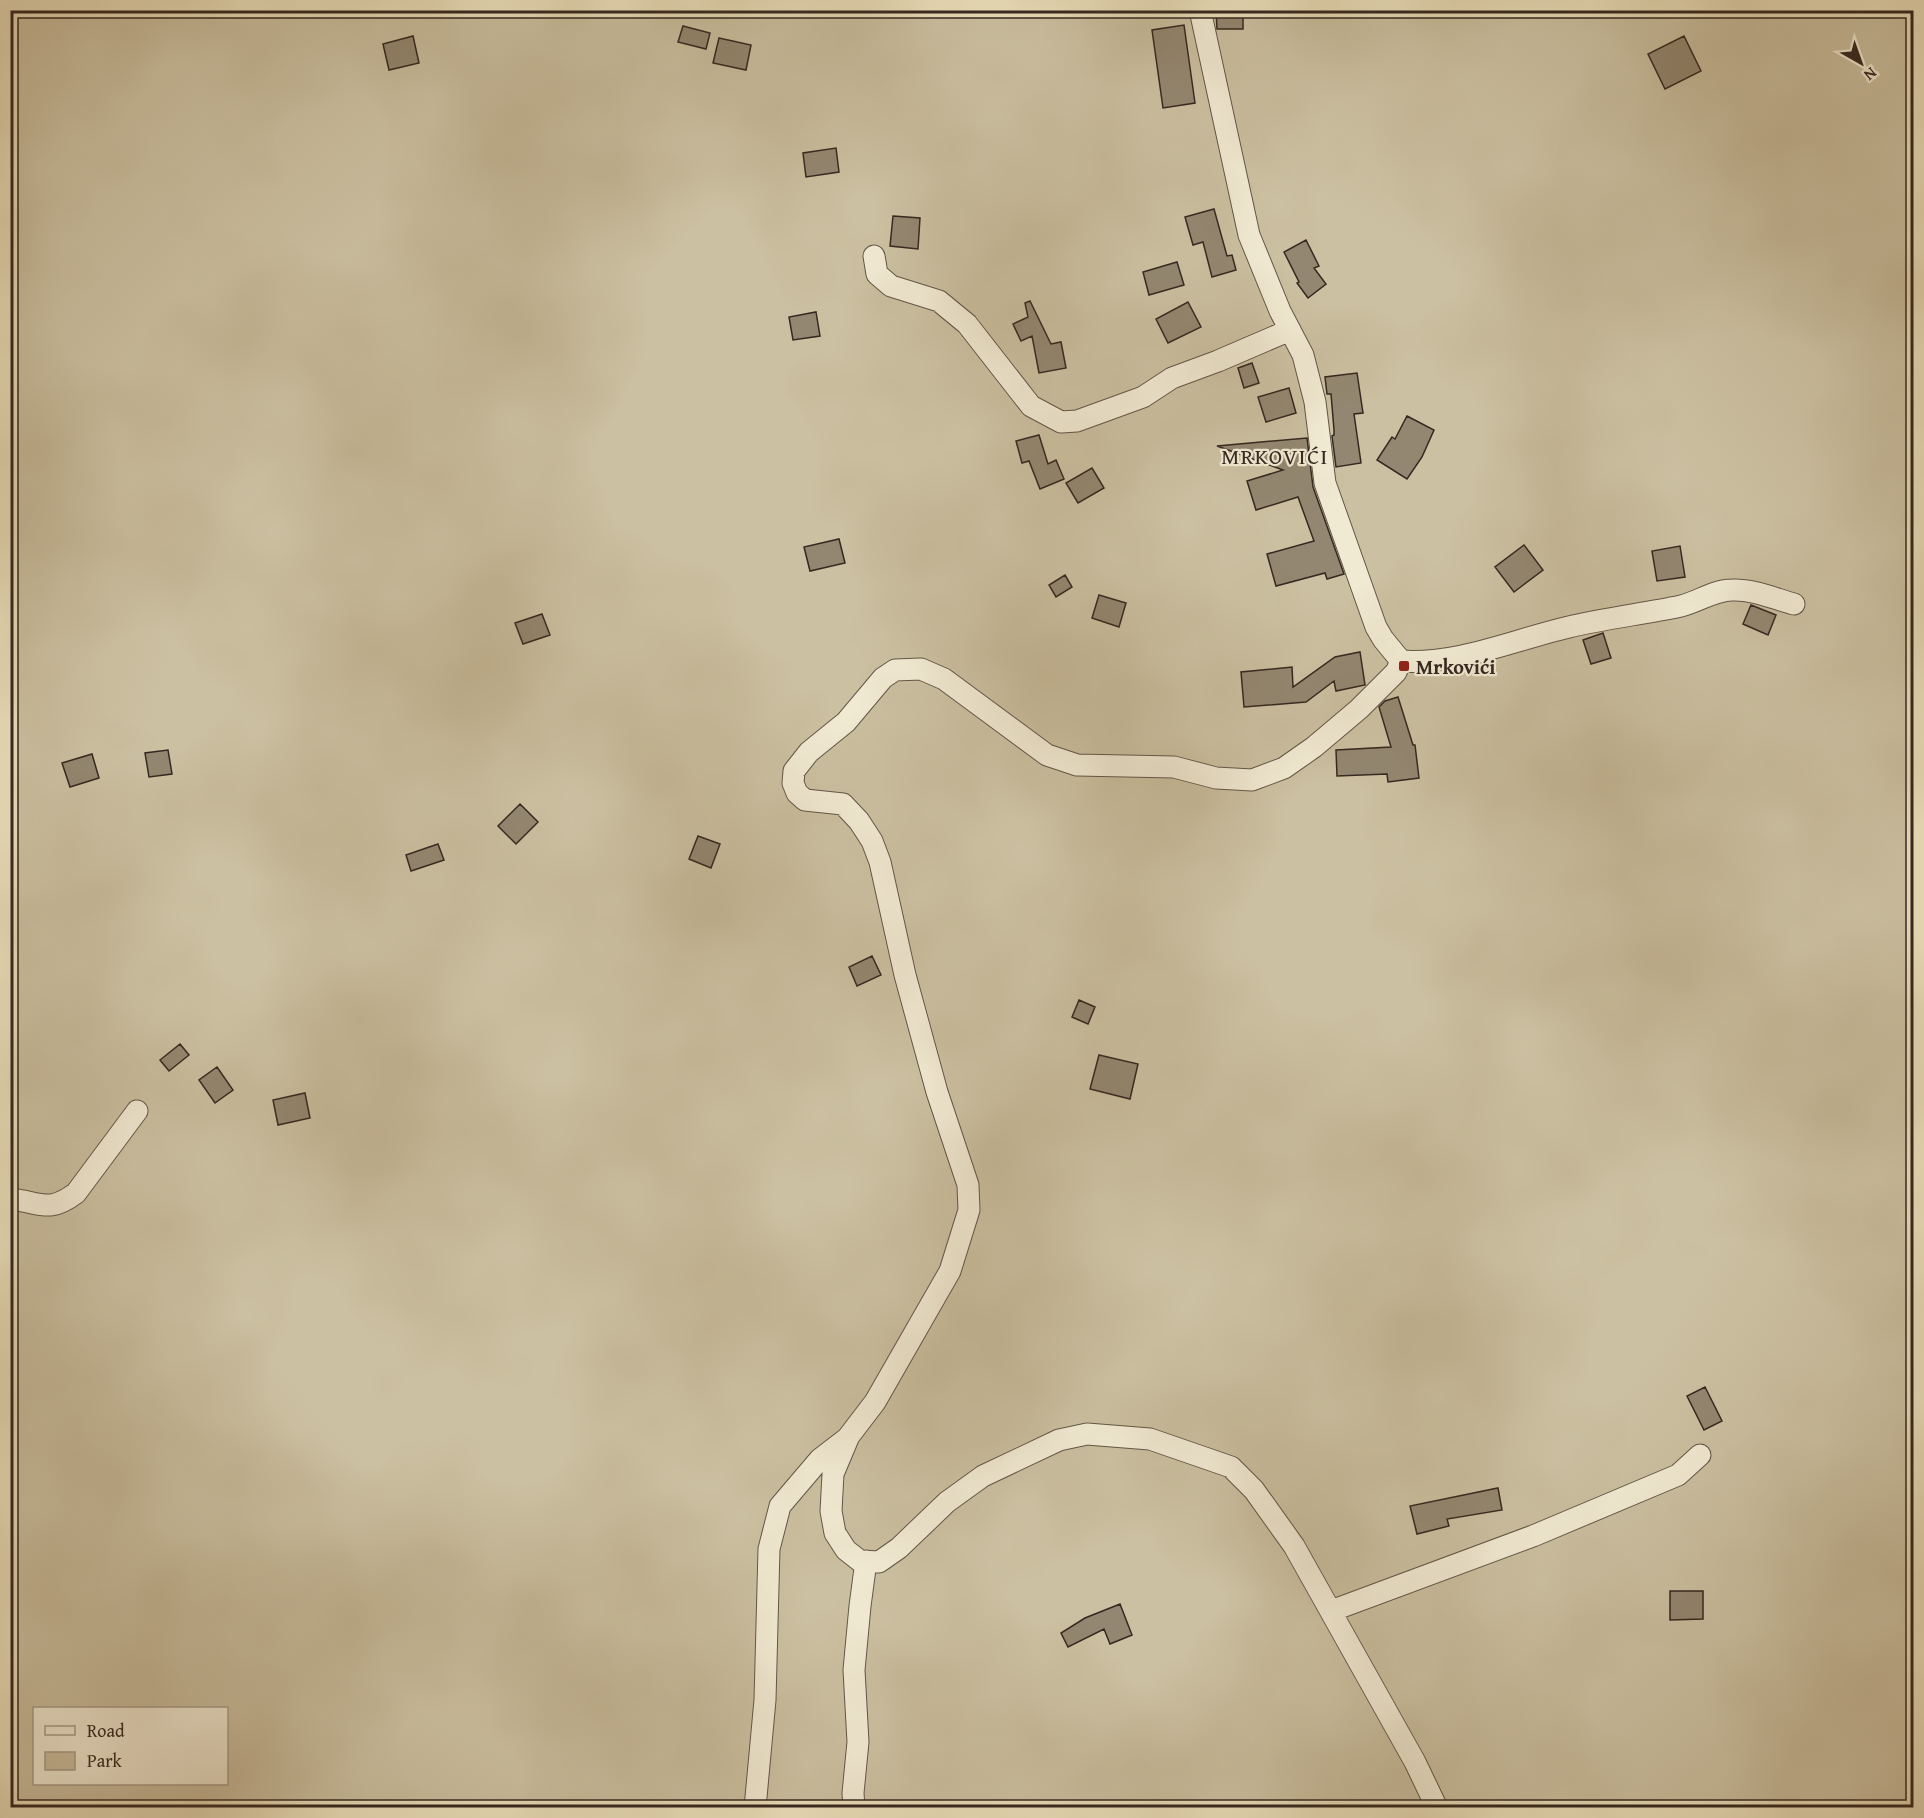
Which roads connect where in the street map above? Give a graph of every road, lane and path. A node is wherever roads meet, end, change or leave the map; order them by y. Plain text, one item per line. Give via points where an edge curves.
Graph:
1 (1200, 10) edge
2 (874, 256) dead end
3 (1290, 330) junction
4 (1794, 604) dead end
5 (1401, 662) junction
6 (137, 1111) dead end
7 (10, 1198) edge
8 (849, 1436) junction
9 (1700, 1455) dead end
10 (866, 1561) junction
11 (1331, 1611) junction
12 (755, 1808) edge
13 (854, 1808) edge
14 (1437, 1808) edge

1 - 3 street via 1249,235
2 - 3 street via 877,273 891,286 939,301 968,324 1031,406 1061,422 1077,421 1143,397 1172,378
3 - 5 street via 1303,355 1315,402 1325,483 1376,627
4 - 5 street via 1732,590 1635,616 1571,626 1447,660
5 - 8 street via 1359,709 1314,747 1284,768 1252,780 1216,778 1174,767 1077,765 1047,755 944,680 921,669 908,668 883,678 846,723 809,752 794,771 797,792 806,800 843,804 872,841 937,1092 968,1185 969,1210 950,1270 875,1402
6 - 7 street via 76,1193 63,1203 47,1206
8 - 10 street via 833,1474 831,1511 834,1533 846,1550
8 - 12 street via 820,1459 780,1506 771,1538 764,1709
9 - 11 street via 1678,1475 1533,1536
10 - 11 street via 879,1562 983,1476 1059,1440 1088,1434 1150,1439 1231,1467 1254,1490 1294,1546
10 - 13 street via 854,1670 858,1742
11 - 14 street

